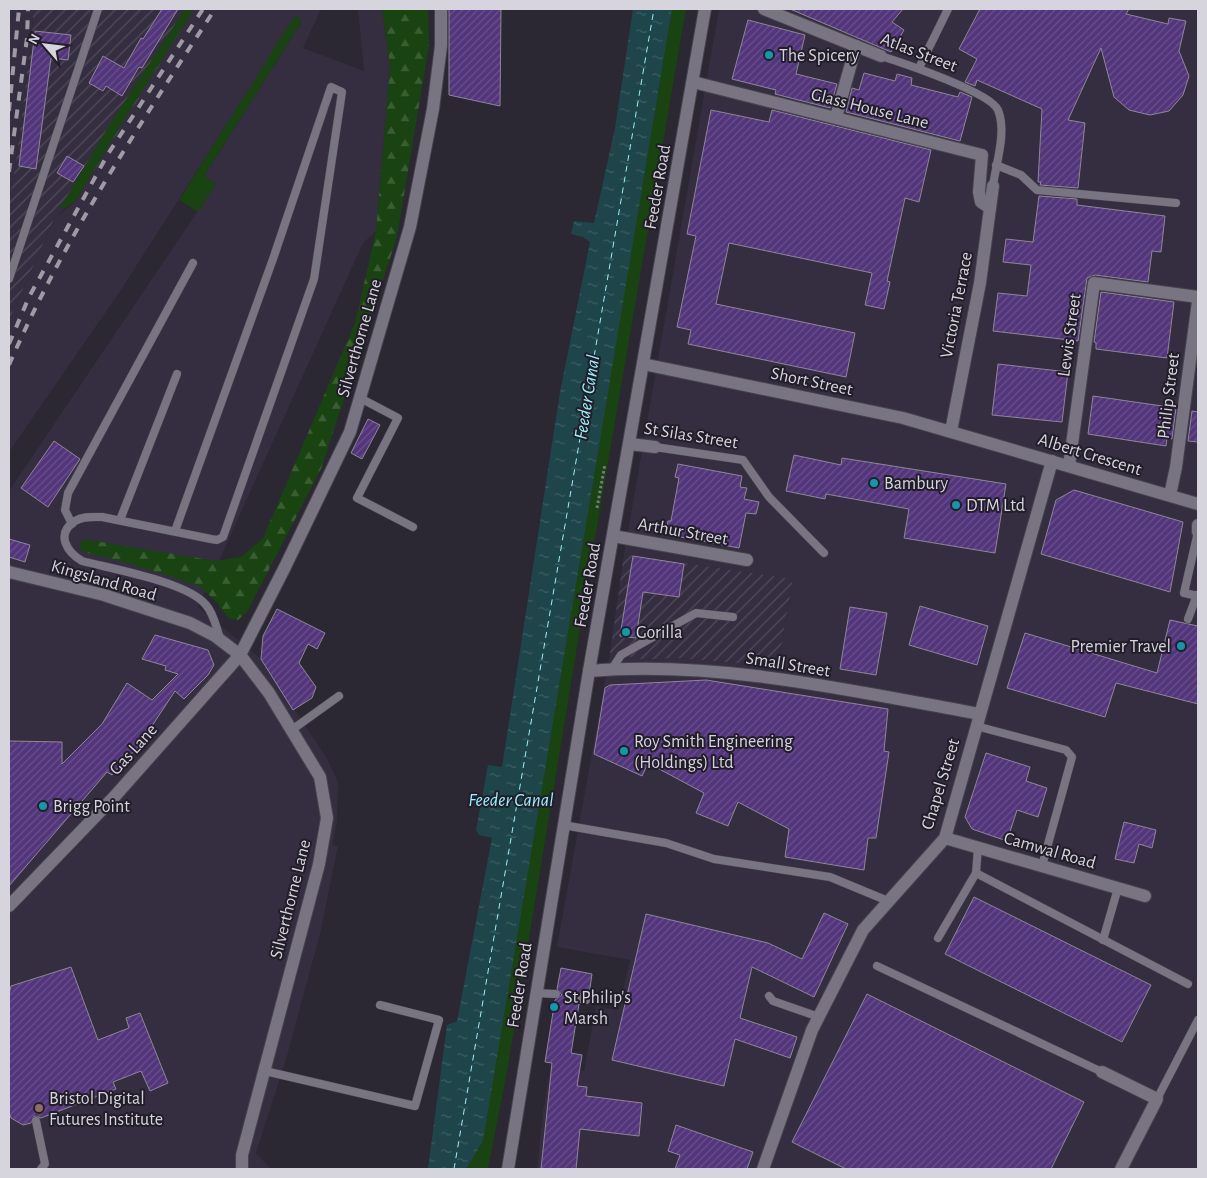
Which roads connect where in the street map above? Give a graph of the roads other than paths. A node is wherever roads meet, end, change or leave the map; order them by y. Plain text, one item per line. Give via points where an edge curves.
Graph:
1 (98, 9) edge
2 (441, 9) edge
3 (705, 9) edge
4 (764, 9) edge
5 (948, 9) edge
6 (856, 46) junction
7 (882, 56) joint
8 (919, 68) junction
9 (693, 82) junction
10 (836, 117) junction
11 (996, 165) junction
12 (993, 186) joint
13 (1176, 203) dead end
14 (990, 208) junction
15 (193, 263) dead end
16 (9, 279) edge
17 (1198, 297) edge
18 (1198, 301) edge
19 (643, 364) junction
20 (177, 374) dead end
21 (360, 398) junction
22 (951, 431) junction
23 (972, 437) joint
24 (630, 444) junction
25 (654, 447) joint
26 (1052, 461) junction
27 (1069, 466) junction
28 (1170, 495) junction
29 (1198, 504) edge
30 (120, 520) junction
31 (72, 524) junction
32 (413, 527) dead end
33 (1198, 528) edge
34 (175, 531) junction
35 (614, 536) junction
36 (824, 553) dead end
37 (747, 560) dead end
38 (9, 572) edge
39 (1198, 595) edge
40 (733, 617) dead end
41 (1188, 619) dead end
42 (190, 623) joint
43 (220, 640) junction
44 (240, 656) junction
45 (612, 669) junction
46 (589, 671) junction
47 (339, 696) dead end
48 (978, 720) junction
49 (293, 729) junction
50 (563, 825) junction
51 (945, 838) junction
52 (978, 847) junction
53 (1042, 866) junction
54 (976, 873) junction
55 (1118, 888) junction
56 (1145, 896) dead end
57 (888, 900) junction
58 (9, 906) edge
59 (938, 938) dead end
60 (1103, 940) junction
61 (877, 966) dead end
62 (1188, 984) dead end
63 (536, 993) junction
64 (556, 994) dead end
65 (769, 996) dead end
66 (576, 998) dead end
67 (586, 1000) dead end
68 (380, 1004) dead end
69 (819, 1017) junction
70 (1198, 1020) edge
71 (265, 1071) junction
72 (1102, 1072) joint
73 (1157, 1099) junction
74 (36, 1120) dead end
75 (41, 1169) edge
76 (242, 1169) edge
77 (508, 1169) edge
78 (763, 1169) edge
79 (1120, 1169) edge

1 - 16 lane
2 - 21 street, Silverthorne Lane via 441,46 434,109 410,227
3 - 9 street, Feeder Road
4 - 6 street, Atlas Street
5 - 8 lane
6 - 7 street, Atlas Street
6 - 10 street, Atlas Street
7 - 8 lane, Atlas Street
8 - 11 lane, Atlas Street via 988,100 998,109 1002,126
9 - 10 street, Glass House Lane
9 - 19 street, Feeder Road
10 - 14 street, Glass House Lane via 982,155 979,192 981,202
11 - 12 lane, Atlas Street
11 - 13 lane via 1021,175 1037,190
12 - 14 street, Victoria Terrace
14 - 22 street, Victoria Terrace via 980,283
15 - 31 lane via 68,492 64,510
17 - 27 street, Lewis Street via 1094,283
18 - 28 street, Philip Street
19 - 22 street, Short Street
19 - 24 street, Feeder Road
20 - 30 lane
21 - 32 lane via 398,418 357,498
21 - 44 street, Silverthorne Lane via 350,432
22 - 23 street, Short Street
23 - 26 street, Albert Crescent
24 - 25 street, St Silas Street
24 - 35 street, Feeder Road
25 - 36 lane, St Silas Street via 743,460 780,510
26 - 27 street, Albert Crescent
26 - 48 street, Chapel Street
27 - 28 street, Albert Crescent
28 - 29 street, Albert Crescent
30 - 31 lane via 86,517
30 - 34 lane
31 - 43 lane via 67,528 65,537 70,554 82,561 172,585 192,594 206,605
33 - 39 lane via 1184,593
34 - 34 lane via 217,540 227,530 314,279 342,92 331,87
35 - 37 street, Arthur Street
35 - 46 street, Feeder Road
38 - 42 street, Kingsland Road via 104,596
39 - 41 lane
40 - 45 lane via 696,613 621,655
42 - 43 street, Silverthorne Lane
43 - 44 street, Silverthorne Lane
44 - 49 street, Silverthorne Lane
44 - 58 street, Gas Lane via 115,796
45 - 46 street, Small Street
45 - 48 street, Small Street via 729,672 888,697
46 - 50 street, Feeder Road
47 - 49 lane
48 - 51 street, Chapel Street
48 - 53 lane via 1066,750 1072,757
49 - 71 street, Silverthorne Lane via 320,776 327,818 319,864
50 - 57 lane via 666,843 714,860 830,877
50 - 63 street, Feeder Road
51 - 52 street, Camwal Road
51 - 57 street, Chapel Street
52 - 53 street, Camwal Road
52 - 54 lane
53 - 55 street, Camwal Road
54 - 59 lane
54 - 60 lane
55 - 56 street, Camwal Road
55 - 60 lane
57 - 69 street, Chapel Street via 863,930
60 - 62 lane
61 - 72 lane
63 - 64 lane
63 - 77 street, Feeder Road
65 - 69 lane
66 - 67 lane
68 - 71 lane via 439,1020 415,1106
69 - 78 street, Chapel Street
70 - 73 lane
71 - 76 street, Silverthorne Lane via 242,1155
72 - 73 street
73 - 79 street
74 - 75 lane via 45,1164

